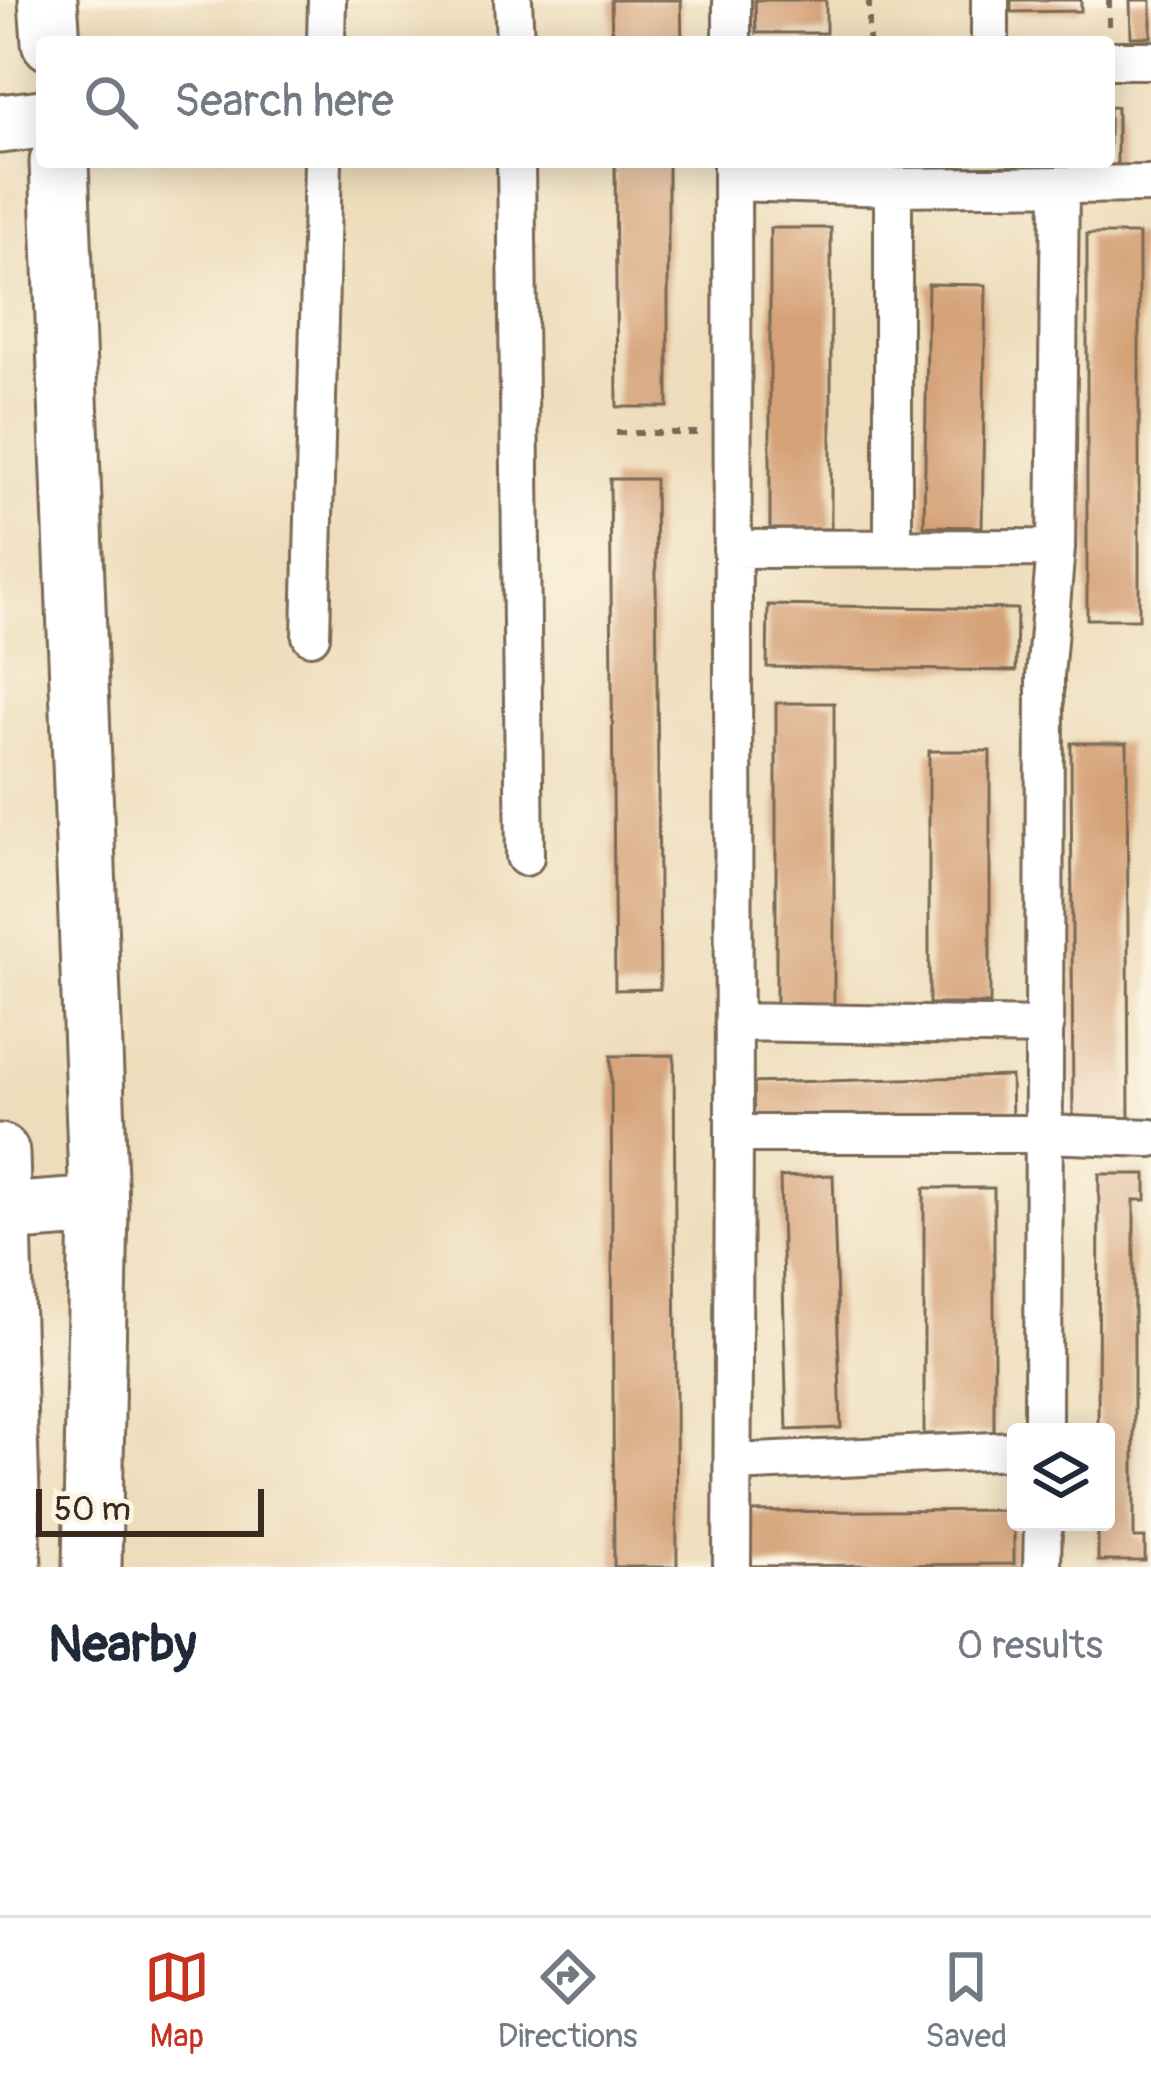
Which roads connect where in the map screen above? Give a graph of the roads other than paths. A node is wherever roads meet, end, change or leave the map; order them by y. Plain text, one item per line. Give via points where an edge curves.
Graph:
1 (47, 0) edge
2 (327, 0) edge
3 (513, 0) edge
4 (732, 0) edge
5 (990, 0) edge
6 (50, 36) edge
7 (326, 36) edge
8 (515, 36) edge
9 (732, 36) edge
10 (990, 36) edge
11 (1115, 60) edge
12 (1151, 60) edge
13 (36, 120) edge
14 (0, 124) edge
15 (58, 168) edge
16 (323, 168) edge
17 (517, 168) edge
18 (732, 172) edge
19 (1151, 184) edge
20 (1060, 187) junction
21 (893, 188) junction
22 (893, 548) junction
23 (1056, 548) junction
24 (732, 549) junction
25 (311, 636) dead end
26 (525, 857) dead end
27 (734, 1022) junction
28 (1045, 1027) junction
29 (734, 1134) junction
30 (1044, 1134) junction
31 (1151, 1138) edge
32 (0, 1154) edge
33 (99, 1206) junction
34 (3, 1213) junction
35 (1043, 1423) edge
36 (1007, 1450) edge
37 (733, 1463) junction
38 (1042, 1531) edge
39 (13, 1567) edge
40 (92, 1567) edge
41 (732, 1567) edge
42 (1042, 1567) edge

1 - 6 main road
2 - 7 street
3 - 8 street
4 - 9 street
5 - 10 street
11 - 12 street
13 - 14 main road
15 - 33 main road
16 - 25 street
17 - 26 street
18 - 21 street
18 - 24 street
19 - 20 street
20 - 21 street
20 - 23 street
21 - 22 street
22 - 23 street
22 - 24 street
23 - 28 street via 1045,676
24 - 27 street
27 - 28 street
27 - 29 street
28 - 30 street
29 - 30 street
29 - 37 street
30 - 31 street
30 - 35 street
32 - 34 main road
33 - 34 main road
33 - 40 main road
34 - 39 main road
36 - 37 street
37 - 41 street
38 - 42 street

